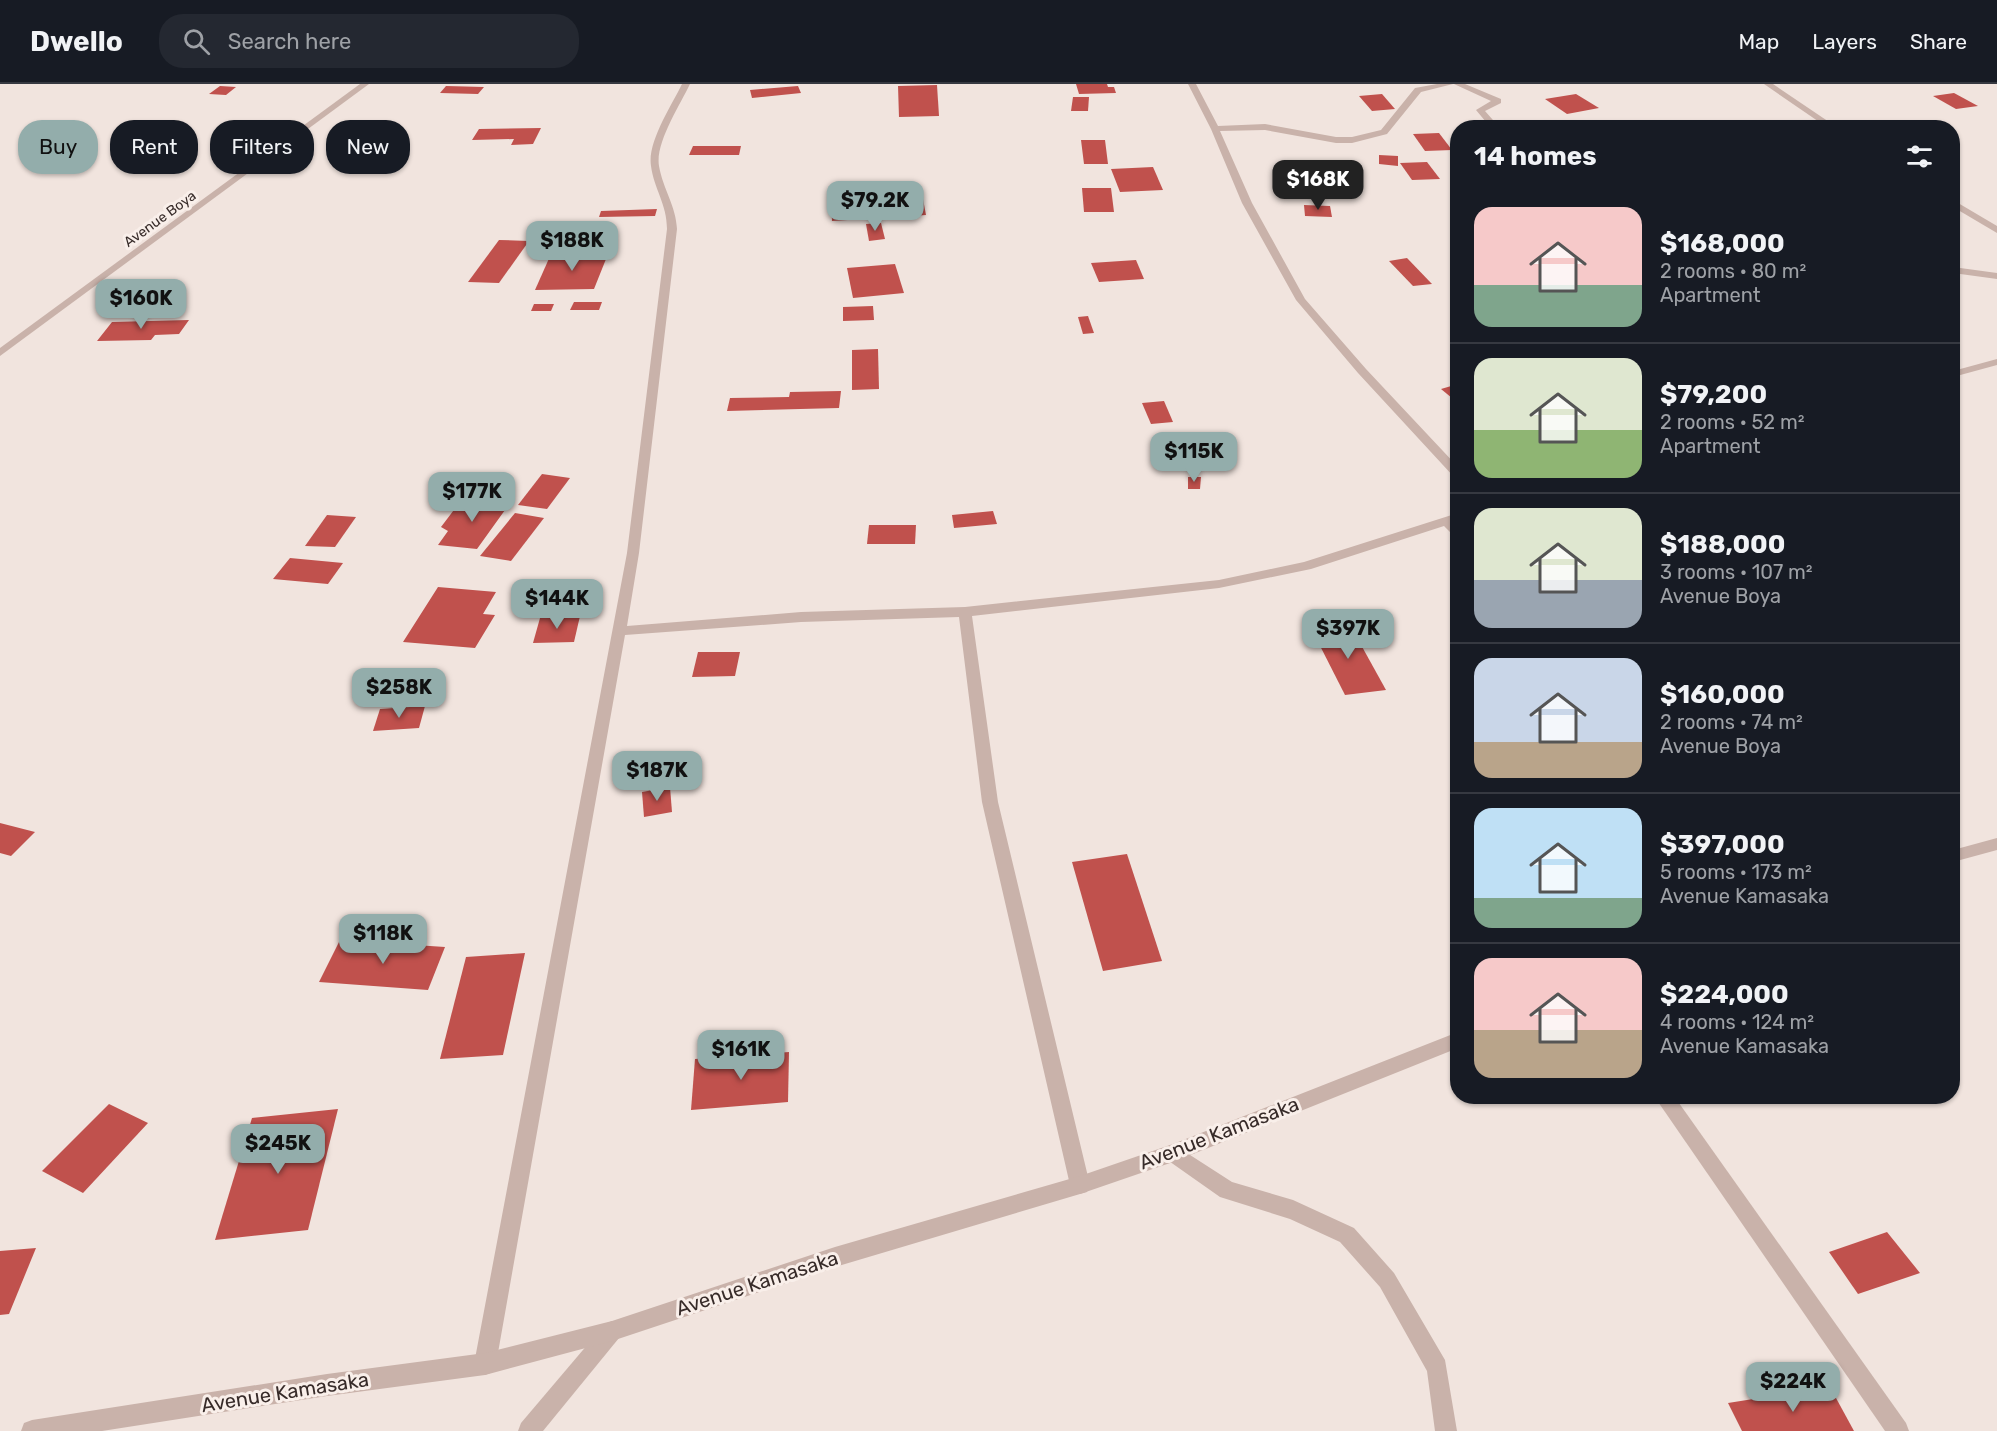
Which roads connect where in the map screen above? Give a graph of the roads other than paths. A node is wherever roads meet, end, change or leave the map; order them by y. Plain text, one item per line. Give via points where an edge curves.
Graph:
1 (365, 84) edge
2 (686, 84) edge
3 (1192, 84) edge
4 (1449, 84) edge
5 (1458, 84) edge
6 (1768, 84) edge
7 (1488, 120) edge
8 (1822, 120) edge
9 (1215, 129) junction
10 (1960, 207) edge
11 (1997, 230) edge
12 (1960, 271) edge
13 (1997, 276) edge
14 (0, 353) edge
15 (1997, 362) edge
16 (1960, 372) edge
17 (1450, 465) edge
18 (1450, 519) edge
19 (965, 612) junction
20 (619, 630) junction
21 (1997, 844) edge
22 (1960, 854) edge
23 (1450, 1043) edge
24 (1669, 1104) edge
25 (1173, 1152) junction
26 (1080, 1185) junction
27 (612, 1331) junction
28 (485, 1364) junction
29 (32, 1431) edge
30 (530, 1431) edge
31 (1446, 1431) edge
32 (1898, 1431) edge

1 - 14 street, Avenue Boya
2 - 20 street via 656,149 654,164 672,211 672,229 633,553
3 - 9 street
4 - 9 street via 1418,90 1384,132 1352,140 1265,127
5 - 7 street via 1498,101 1479,110
6 - 8 street
9 - 17 street via 1247,203 1301,300
10 - 11 street
12 - 13 street
15 - 16 street
18 - 19 street via 1306,566 1230,582
19 - 20 street via 801,617
19 - 26 street via 990,802
20 - 28 street
21 - 22 street
23 - 25 street, Avenue Kamasaka
24 - 32 street
25 - 26 street, Avenue Kamasaka
25 - 31 street via 1227,1190 1293,1210 1347,1235 1388,1280 1437,1368
26 - 27 street, Avenue Kamasaka via 835,1257
27 - 28 street, Avenue Kamasaka
27 - 30 street
28 - 29 street, Avenue Kamasaka

